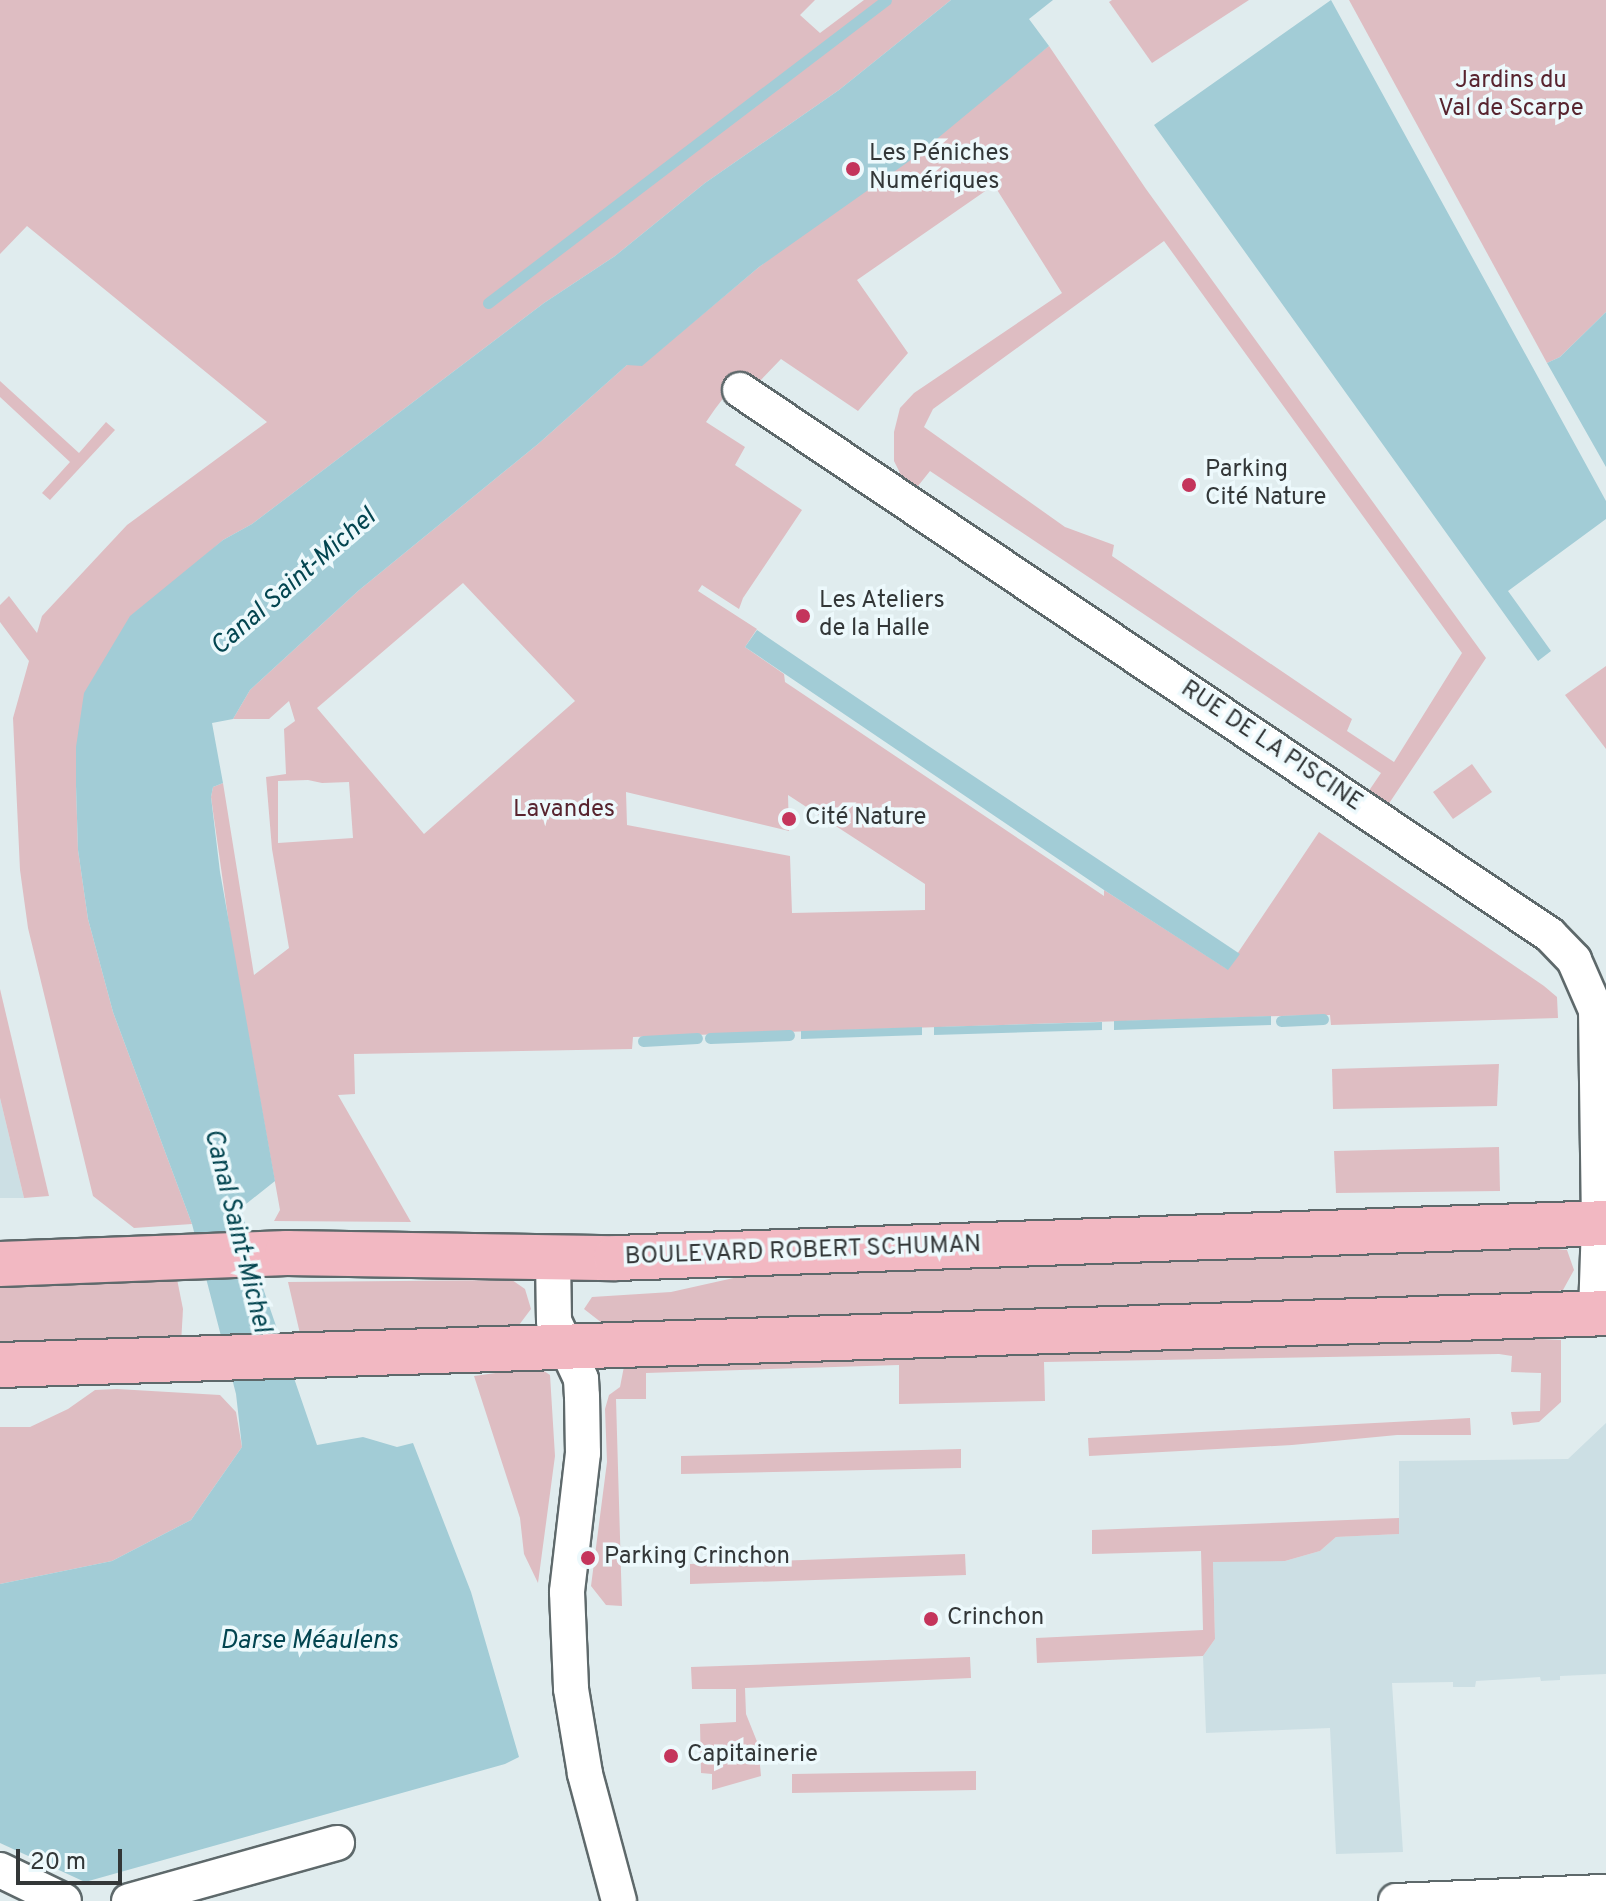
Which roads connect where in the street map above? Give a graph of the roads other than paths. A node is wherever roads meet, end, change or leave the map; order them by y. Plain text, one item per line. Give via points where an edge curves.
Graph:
1 (740, 390) dead end
2 (1602, 1223) edge
3 (553, 1258) junction
4 (0, 1264) edge
5 (1601, 1313) edge
6 (582, 1356) junction
7 (0, 1365) edge
8 (337, 1843) dead end
9 (0, 1870) edge
10 (1606, 1892) edge
11 (64, 1901) edge
12 (129, 1901) edge
13 (619, 1901) edge
14 (1396, 1901) edge

1 - 2 street, RUE DE LA PISCINE via 1550,935 1574,960 1596,1010
2 - 3 main road, BOULEVARD ROBERT SCHUMAN
2 - 5 street, RUE DE LA PISCINE
3 - 4 main road, BOULEVARD ROBERT SCHUMAN via 287,1253
3 - 6 street via 554,1321
5 - 6 main road
6 - 7 main road via 314,1354
6 - 13 street via 583,1453 566,1635 585,1774
8 - 12 street
9 - 11 street
10 - 14 street

